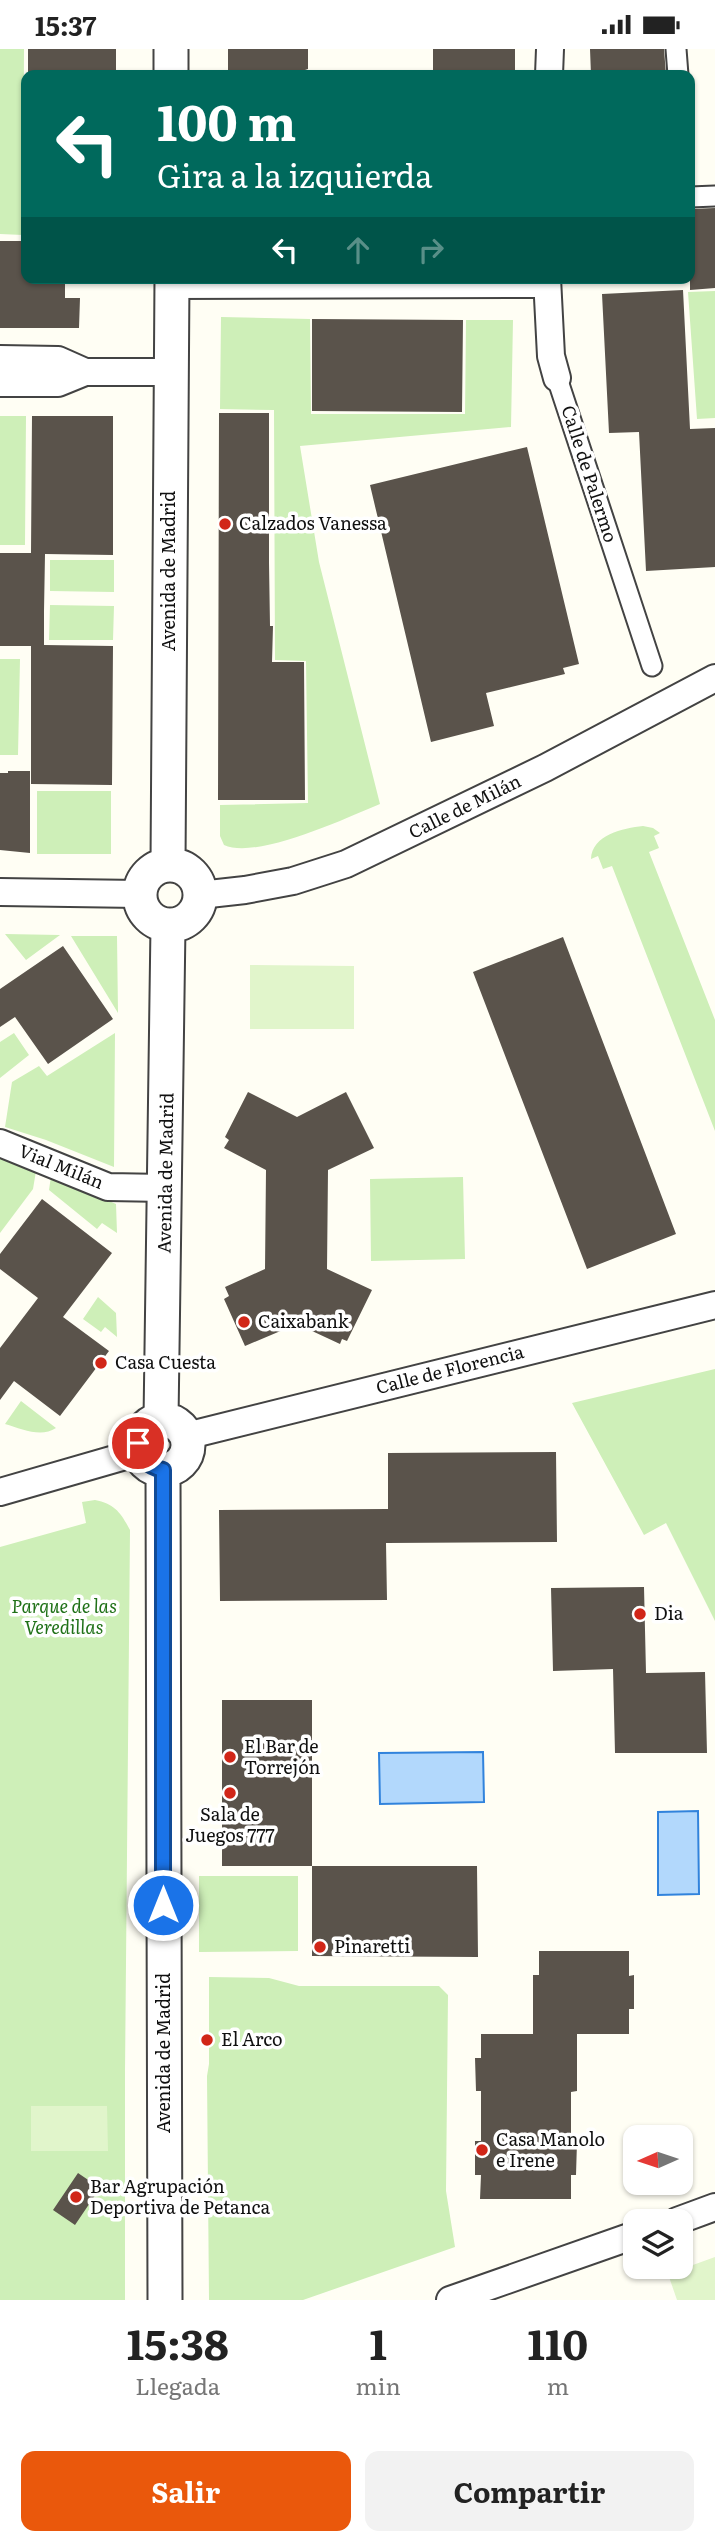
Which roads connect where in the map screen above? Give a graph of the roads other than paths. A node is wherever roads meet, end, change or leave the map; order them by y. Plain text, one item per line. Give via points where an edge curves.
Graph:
1 (171, 49) edge
2 (550, 49) edge
3 (676, 49) edge
4 (171, 70) edge
5 (549, 70) edge
6 (678, 70) edge
7 (715, 196) edge
8 (695, 197) edge
9 (172, 284) edge
10 (547, 284) edge
11 (0, 359) edge
12 (85, 372) junction
13 (171, 372) junction
14 (558, 378) joint
15 (0, 383) edge
16 (652, 666) dead end
17 (715, 678) edge
18 (168, 865) junction
19 (0, 892) edge
20 (139, 894) junction
21 (200, 895) junction
22 (168, 926) junction
23 (0, 1143) edge
24 (165, 1188) junction
25 (715, 1305) edge
26 (174, 1428) junction
27 (151, 1461) junction
28 (0, 1492) edge
29 (715, 2207) edge
30 (693, 2215) edge
31 (623, 2239) edge
32 (165, 2300) edge
33 (450, 2300) edge

1 - 4 street
2 - 5 street
3 - 6 street
7 - 8 street
9 - 13 street, Avenida de Madrid
10 - 14 street, Calle de Palermo via 551,356
11 - 12 street via 58,360
12 - 13 street
12 - 15 street via 58,383
13 - 18 street, Avenida de Madrid
14 - 16 street, Calle de Palermo
17 - 21 street, Calle de Milán via 545,768 346,864 293,881
18 - 20 street via 148,874
18 - 21 street via 191,873
19 - 20 street
20 - 22 street via 147,916
21 - 22 street via 191,917
22 - 24 street, Avenida de Madrid
23 - 24 street, Vial Milán via 108,1187
24 - 26 street, Avenida de Madrid
25 - 26 street, Calle de Florencia
26 - 27 street, Avenida de Madrid via 188,1445 186,1455 172,1468
27 - 28 street
27 - 32 street, Avenida de Madrid
29 - 30 street
31 - 33 street

